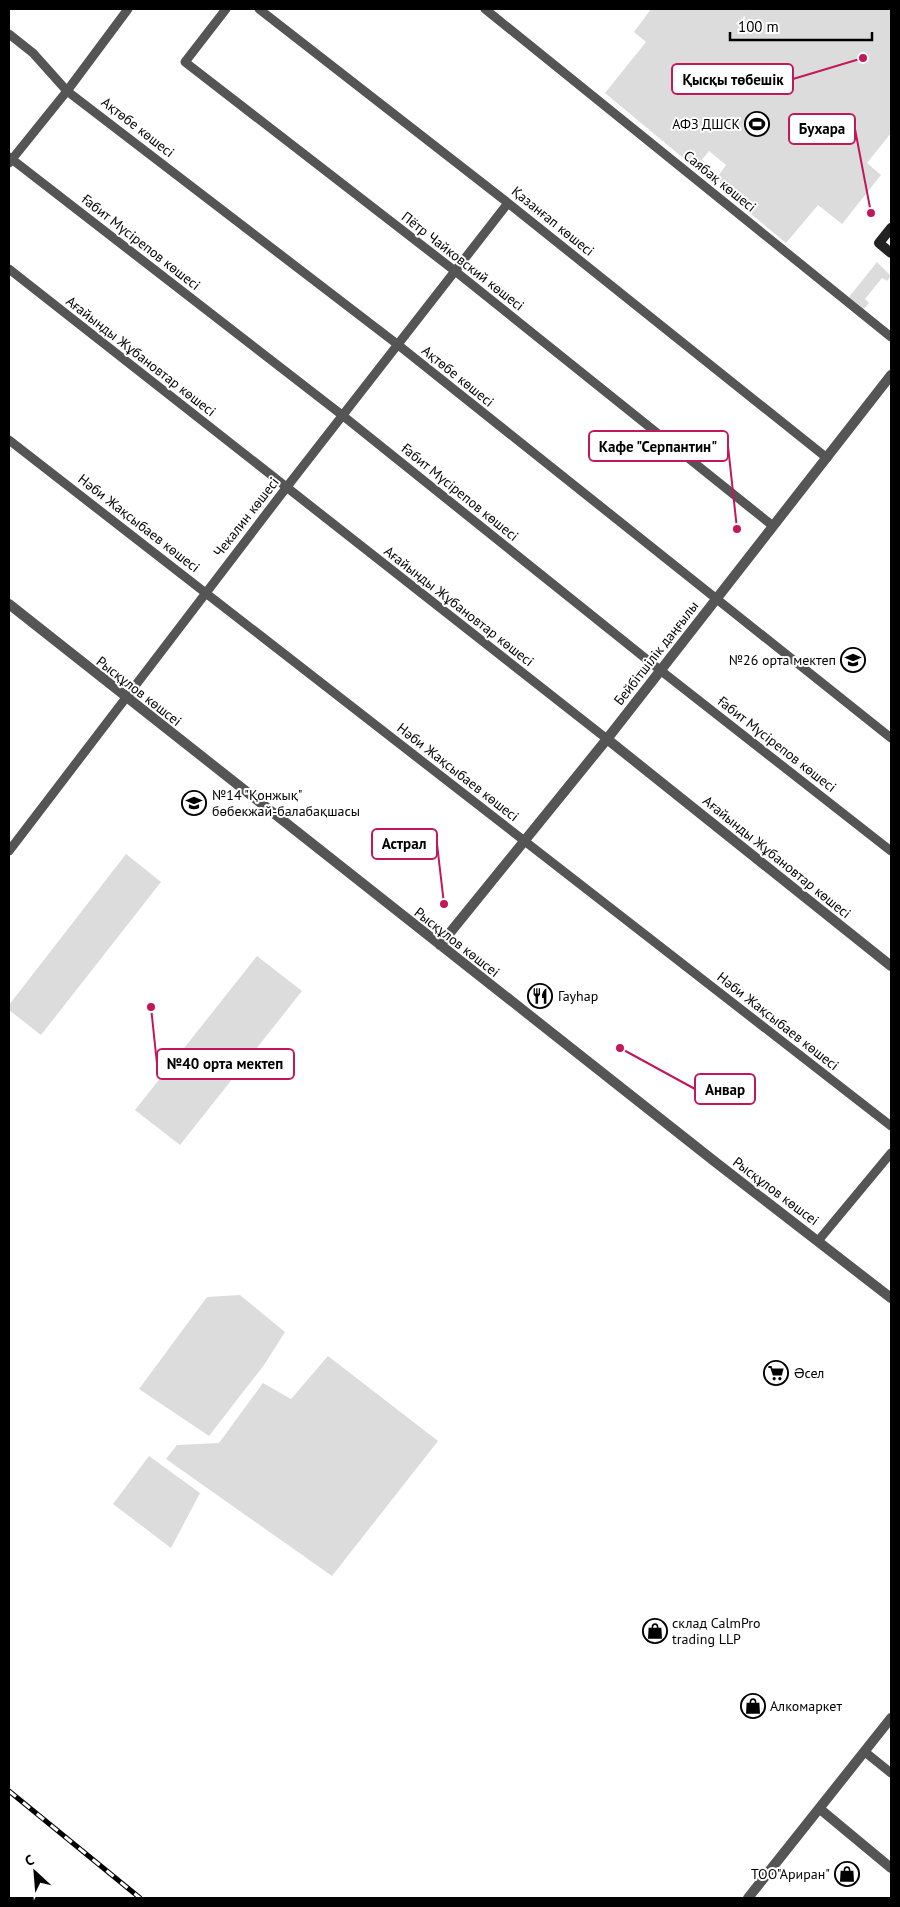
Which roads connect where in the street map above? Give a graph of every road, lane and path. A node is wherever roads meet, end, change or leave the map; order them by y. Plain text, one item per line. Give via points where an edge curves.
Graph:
1 (128, 9) edge
2 (226, 9) edge
3 (259, 9) edge
4 (485, 9) edge
5 (9, 34) edge
6 (67, 91) junction
7 (10, 160) edge
8 (508, 203) junction
9 (891, 228) edge
10 (891, 253) edge
11 (9, 269) edge
12 (455, 271) junction
13 (891, 337) edge
14 (397, 344) junction
15 (891, 375) edge
16 (342, 415) junction
17 (9, 440) edge
18 (827, 458) junction
19 (286, 488) junction
20 (773, 526) junction
21 (205, 592) junction
22 (715, 600) junction
23 (9, 604) edge
24 (660, 670) junction
25 (126, 698) junction
26 (891, 738) edge
27 (607, 739) junction
28 (524, 841) junction
29 (9, 851) edge
30 (891, 851) edge
31 (440, 945) junction
32 (891, 966) edge
33 (891, 1126) edge
34 (891, 1153) edge
35 (818, 1241) junction
36 (891, 1298) edge
37 (891, 1718) edge
38 (865, 1752) junction
39 (891, 1773) edge
40 (820, 1809) junction
41 (891, 1868) edge
42 (748, 1898) edge

1 - 6 street
2 - 12 street, Пётр Чайковский көшесі via 185,62
3 - 8 street, Қазанғап көшесі
4 - 13 street, Саябақ көшесі
5 - 6 street, Ақтөбе көшесі via 33,53
6 - 7 street
6 - 14 street, Ақтөбе көшесі
7 - 16 street, Ғабит Мүсірепов көшесі
8 - 12 street, Чекалин көшесі
8 - 18 street, Қазанғап көшесі
9 - 10 main road via 879,243
11 - 19 street, Ағайынды Жұбановтар көшесі
12 - 14 street, Чекалин көшесі
12 - 20 street, Пётр Чайковский көшесі
14 - 16 street, Чекалин көшесі
14 - 22 street, Ақтөбе көшесі
15 - 18 street, Бейбітшілік даңғылы
16 - 19 street, Чекалин көшесі
16 - 24 street, Ғабит Мүсірепов көшесі
17 - 21 street, Нәби Жақсыбаев көшесі
18 - 20 street, Бейбітшілік даңғылы
19 - 21 street, Чекалин көшесі
19 - 27 street, Ағайынды Жұбановтар көшесі
20 - 22 street, Бейбітшілік даңғылы
21 - 25 street, Чекалин көшесі
21 - 28 street, Нәби Жақсыбаев көшесі
22 - 24 street, Бейбітшілік даңғылы
22 - 26 street, Ақтөбе көшесі
23 - 25 street, Рысқұлов көшсеі
24 - 27 street, Бейбітшілік даңғылы
24 - 30 street, Ғабит Мүсірепов көшесі
25 - 29 street, Чекалин көшесі
25 - 31 street, Рысқұлов көшсеі
27 - 28 street, Бейбітшілік даңғылы
27 - 32 street, Ағайынды Жұбановтар көшесі
28 - 31 street, Бейбітшілік даңғылы
28 - 33 street, Нәби Жақсыбаев көшесі
31 - 35 street, Рысқұлов көшсеі
34 - 35 street
35 - 36 street, Рысқұлов көшсеі
37 - 38 street
38 - 39 street
38 - 40 street
40 - 41 street
40 - 42 street

